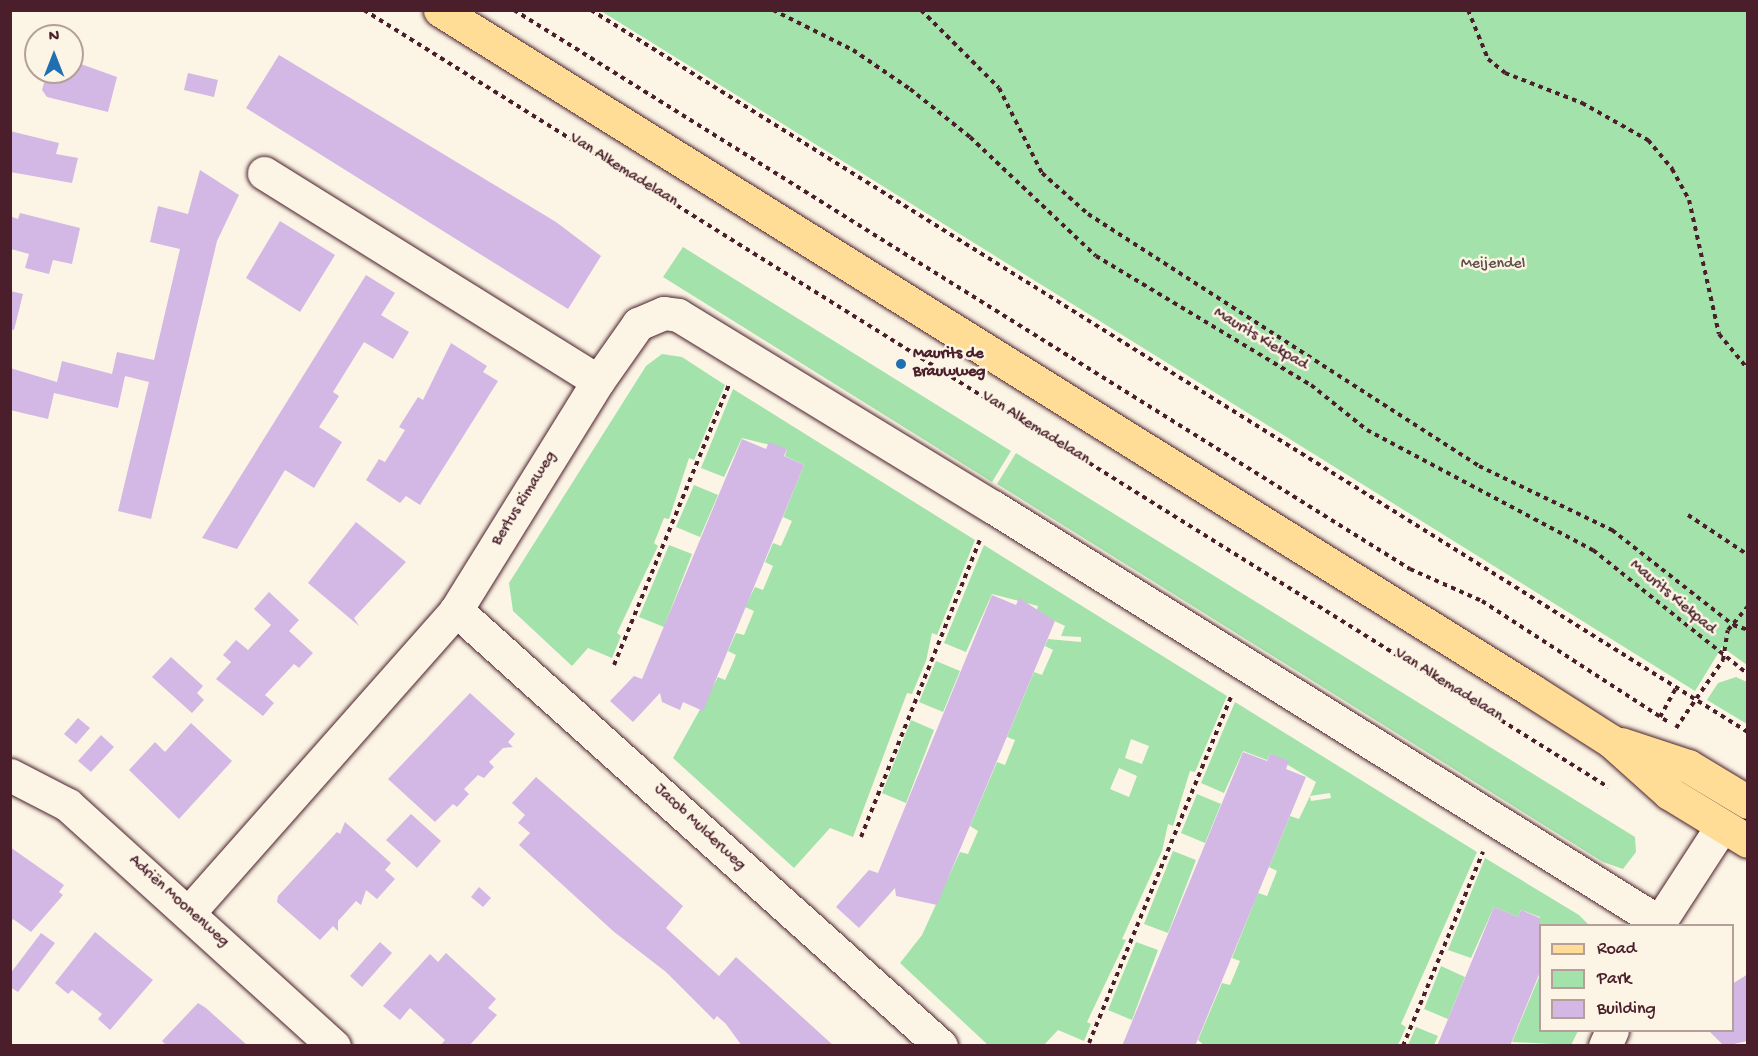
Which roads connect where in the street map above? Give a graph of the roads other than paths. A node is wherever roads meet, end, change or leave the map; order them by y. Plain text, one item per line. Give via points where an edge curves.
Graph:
1 (440, 10) edge
2 (264, 173) dead end
3 (598, 381) junction
4 (456, 610) junction
5 (1611, 741) junction
6 (10, 775) edge
7 (1748, 802) edge
8 (1735, 834) edge
9 (190, 911) junction
10 (1658, 924) edge
11 (1611, 1032) edge
12 (334, 1046) edge
13 (941, 1046) edge
14 (1605, 1046) edge

1 - 5 main road
2 - 3 street
3 - 4 street, Bertus Rimaweg
3 - 10 street via 638,324 664,313 678,315
4 - 9 street, Bertus Rimaweg
4 - 13 street, Jacob Mulderweg
5 - 7 main road via 1688,766
5 - 8 main road via 1669,793
6 - 9 street, Adriën Moonenweg via 68,806
8 - 10 street
9 - 12 street, Adriën Moonenweg
11 - 14 street

